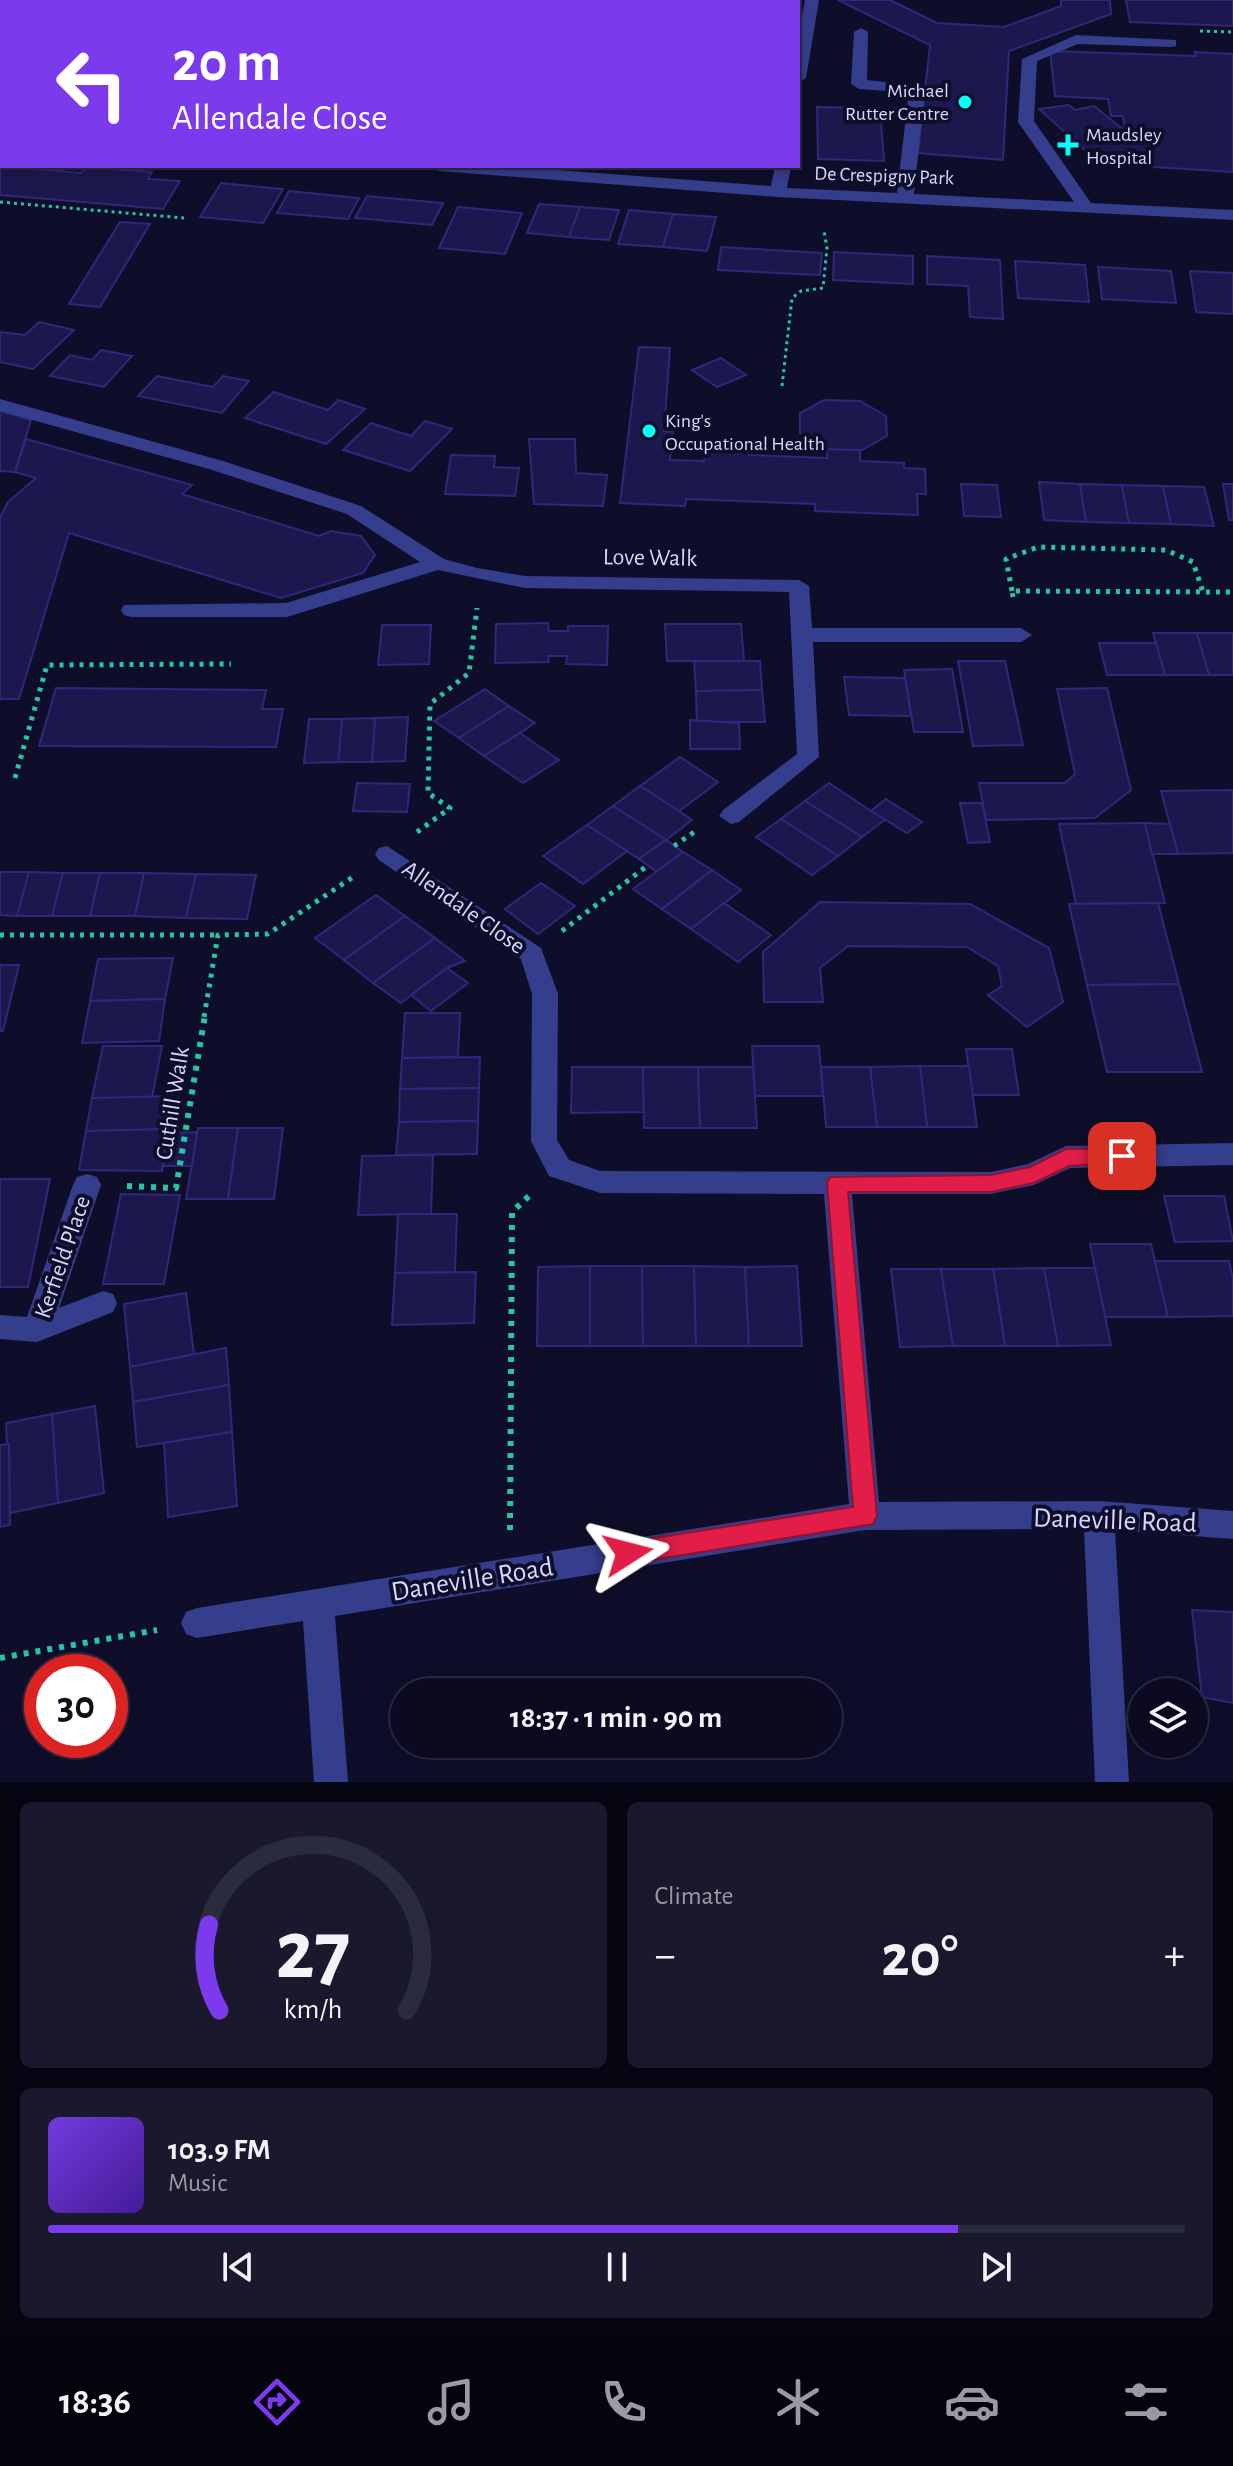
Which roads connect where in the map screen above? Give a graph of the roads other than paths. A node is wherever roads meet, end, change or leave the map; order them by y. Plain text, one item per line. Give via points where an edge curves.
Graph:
1 (812, 0) edge
2 (861, 32) dead end
3 (1171, 43) dead end
4 (800, 67) edge
5 (465, 168) edge
6 (783, 168) edge
7 (778, 192) junction
8 (905, 197) junction
9 (1086, 207) junction
10 (1233, 215) edge
11 (0, 405) edge
12 (437, 564) junction
13 (131, 610) dead end
14 (802, 635) junction
15 (1021, 635) road end
16 (731, 816) dead end
17 (387, 854) road end
18 (1233, 1154) edge
19 (837, 1183) junction
20 (87, 1185) road end
21 (103, 1303) dead end
22 (0, 1327) edge
23 (37, 1330) junction
24 (1099, 1515) junction
25 (865, 1516) junction
26 (1233, 1525) edge
27 (318, 1603) junction
28 (197, 1623) road end
29 (331, 1782) edge
30 (1112, 1782) edge

1 - 4 street
2 - 8 street via 859,84 906,88 916,98
3 - 9 street via 1076,39 1030,59 1026,122
5 - 7 street, De Crespigny Park
6 - 7 street
7 - 8 street, De Crespigny Park
8 - 9 street, De Crespigny Park
9 - 10 street, De Crespigny Park
11 - 12 street, Love Walk via 354,510
12 - 13 street via 287,610
12 - 14 street, Love Walk via 525,582 799,586
14 - 15 street
14 - 16 street via 808,757
17 - 19 street, Allendale Close via 532,954 545,994 544,1141 559,1168 600,1182
18 - 19 street, Allendale Close via 1066,1157 1034,1174 991,1183
19 - 25 street
20 - 23 street, Kerfield Place
21 - 23 street, Kerfield Place
22 - 23 street, Kerfield Place
24 - 25 street, Daneville Road
24 - 26 street, Daneville Road
24 - 30 street
25 - 27 street, Daneville Road
27 - 28 street, Daneville Road
27 - 29 street

